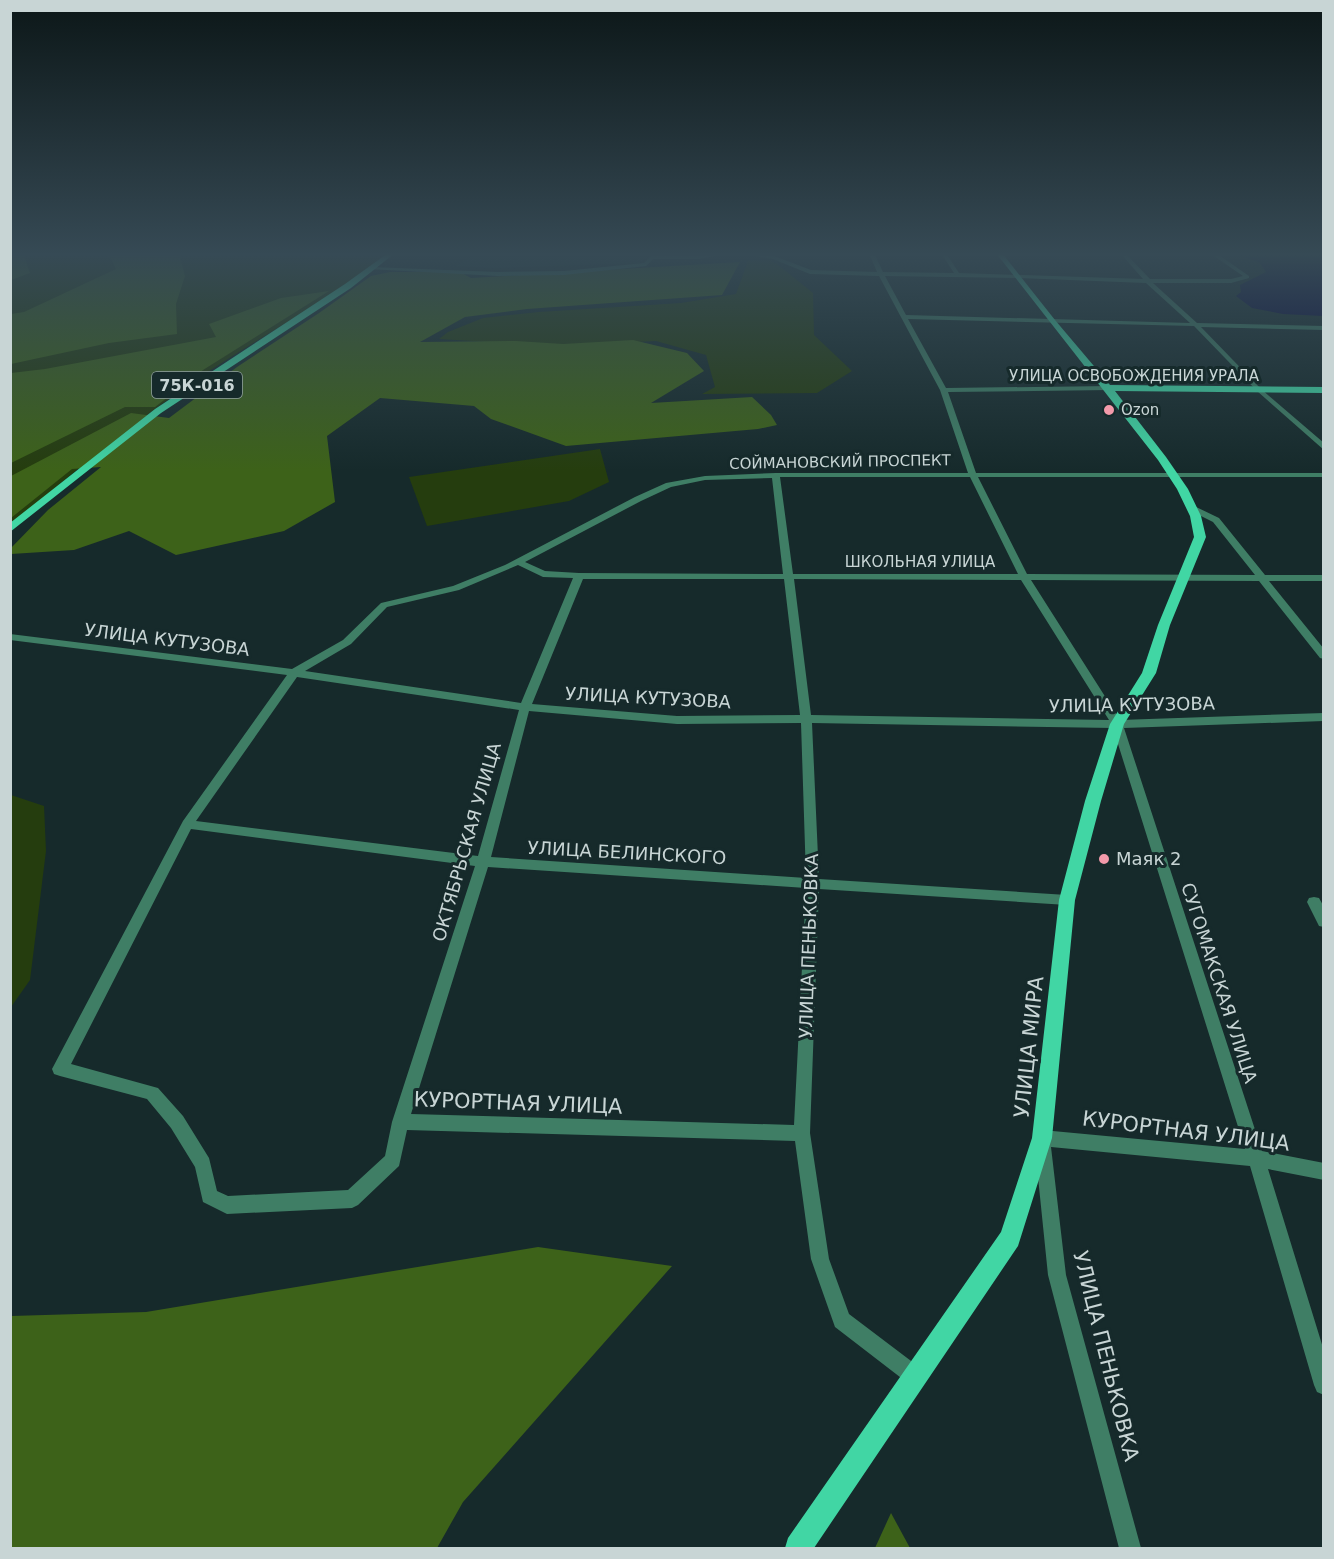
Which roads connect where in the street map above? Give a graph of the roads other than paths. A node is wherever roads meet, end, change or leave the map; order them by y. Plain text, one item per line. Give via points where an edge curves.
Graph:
1 (286, 326) edge
2 (909, 326) edge
3 (1056, 326) edge
4 (1197, 326) edge
5 (1251, 326) edge
6 (1323, 328) edge
7 (1110, 388) junction
8 (944, 390) junction
9 (1259, 390) junction
10 (1323, 390) edge
11 (1323, 448) edge
12 (973, 474) junction
13 (776, 475) junction
14 (1323, 475) edge
15 (1174, 477) junction
16 (1192, 508) junction
17 (10, 529) edge
18 (519, 562) junction
19 (579, 576) junction
20 (787, 576) junction
21 (1184, 576) junction
22 (1024, 577) junction
23 (1323, 578) edge
24 (1263, 579) junction
25 (10, 638) edge
26 (1323, 656) edge
27 (294, 673) junction
28 (525, 707) junction
29 (1323, 717) edge
30 (806, 719) junction
31 (1117, 724) junction
32 (187, 824) junction
33 (483, 862) junction
34 (813, 882) junction
35 (1067, 900) junction
36 (1314, 902) dead end
37 (1323, 922) edge
38 (400, 1122) junction
39 (802, 1133) junction
40 (1042, 1138) junction
41 (1256, 1158) junction
42 (1323, 1172) edge
43 (916, 1377) junction
44 (1323, 1385) edge
45 (798, 1548) edge
46 (1130, 1548) edge

1 - 17 main road, 75К-016 via 158,411
2 - 8 street, СУГОМАКСКАЯ УЛИЦА
3 - 7 main road, УЛИЦА МИРА
4 - 9 street
5 - 6 street
7 - 8 street, УЛИЦА ОСВОБОЖДЕНИЯ УРАЛА
7 - 9 main road, УЛИЦА ОСВОБОЖДЕНИЯ УРАЛА
7 - 15 main road, УЛИЦА МИРА
8 - 12 street, СУГОМАКСКАЯ УЛИЦА
9 - 10 main road, УЛИЦА ОСВОБОЖДЕНИЯ УРАЛА
9 - 11 street
12 - 13 street, СОЙМАНОВСКИЙ ПРОСПЕКТ
12 - 15 street, СОЙМАНОВСКИЙ ПРОСПЕКТ
12 - 22 street, СУГОМАКСКАЯ УЛИЦА
13 - 18 street, СОЙМАНОВСКИЙ ПРОСПЕКТ via 705,478 669,485
13 - 20 street, УЛИЦА ПЕНЬКОВКА
14 - 15 street, СОЙМАНОВСКИЙ ПРОСПЕКТ
15 - 16 main road, УЛИЦА МИРА
16 - 21 main road, УЛИЦА МИРА via 1201,527 1200,537
16 - 24 street via 1216,520
18 - 19 street, ШКОЛЬНАЯ УЛИЦА via 543,574
18 - 27 street, СОЙМАНОВСКИЙ ПРОСПЕКТ via 456,588 384,605 347,642
19 - 20 street, ШКОЛЬНАЯ УЛИЦА
19 - 28 street, ОКТЯБРЬСКАЯ УЛИЦА
20 - 22 street, ШКОЛЬНАЯ УЛИЦА
20 - 30 street, УЛИЦА ПЕНЬКОВКА
21 - 22 street, ШКОЛЬНАЯ УЛИЦА
21 - 24 street, ШКОЛЬНАЯ УЛИЦА
21 - 31 main road, УЛИЦА МИРА via 1149,673
22 - 31 street, СУГОМАКСКАЯ УЛИЦА
23 - 24 street, ШКОЛЬНАЯ УЛИЦА
24 - 26 street
25 - 27 street, УЛИЦА КУТУЗОВА
27 - 28 street, УЛИЦА КУТУЗОВА
27 - 32 street
28 - 30 street, УЛИЦА КУТУЗОВА via 676,720
28 - 33 street, ОКТЯБРЬСКАЯ УЛИЦА
29 - 31 street, УЛИЦА КУТУЗОВА
30 - 31 street, УЛИЦА КУТУЗОВА
30 - 34 street, УЛИЦА ПЕНЬКОВКА
31 - 35 main road, УЛИЦА МИРА
31 - 41 street, СУГОМАКСКАЯ УЛИЦА
32 - 33 street, УЛИЦА БЕЛИНСКОГО
32 - 38 street, КУРОРТНАЯ УЛИЦА via 60,1069 152,1093 177,1122 203,1164 210,1196 227,1205 352,1199 393,1160
33 - 34 street, УЛИЦА БЕЛИНСКОГО
33 - 38 street, ОКТЯБРЬСКАЯ УЛИЦА
34 - 35 street, УЛИЦА БЕЛИНСКОГО
34 - 39 street, УЛИЦА ПЕНЬКОВКА
35 - 40 main road, УЛИЦА МИРА
36 - 37 street
38 - 39 street, КУРОРТНАЯ УЛИЦА
39 - 43 street, УЛИЦА ПЕНЬКОВКА via 820,1259 842,1320
40 - 41 street, КУРОРТНАЯ УЛИЦА
40 - 43 main road, УЛИЦА МИРА via 1010,1238
40 - 46 street, УЛИЦА ПЕНЬКОВКА via 1057,1275
41 - 42 street, КУРОРТНАЯ УЛИЦА
41 - 44 street, СУГОМАКСКАЯ УЛИЦА
43 - 45 main road, УЛИЦА МИРА

